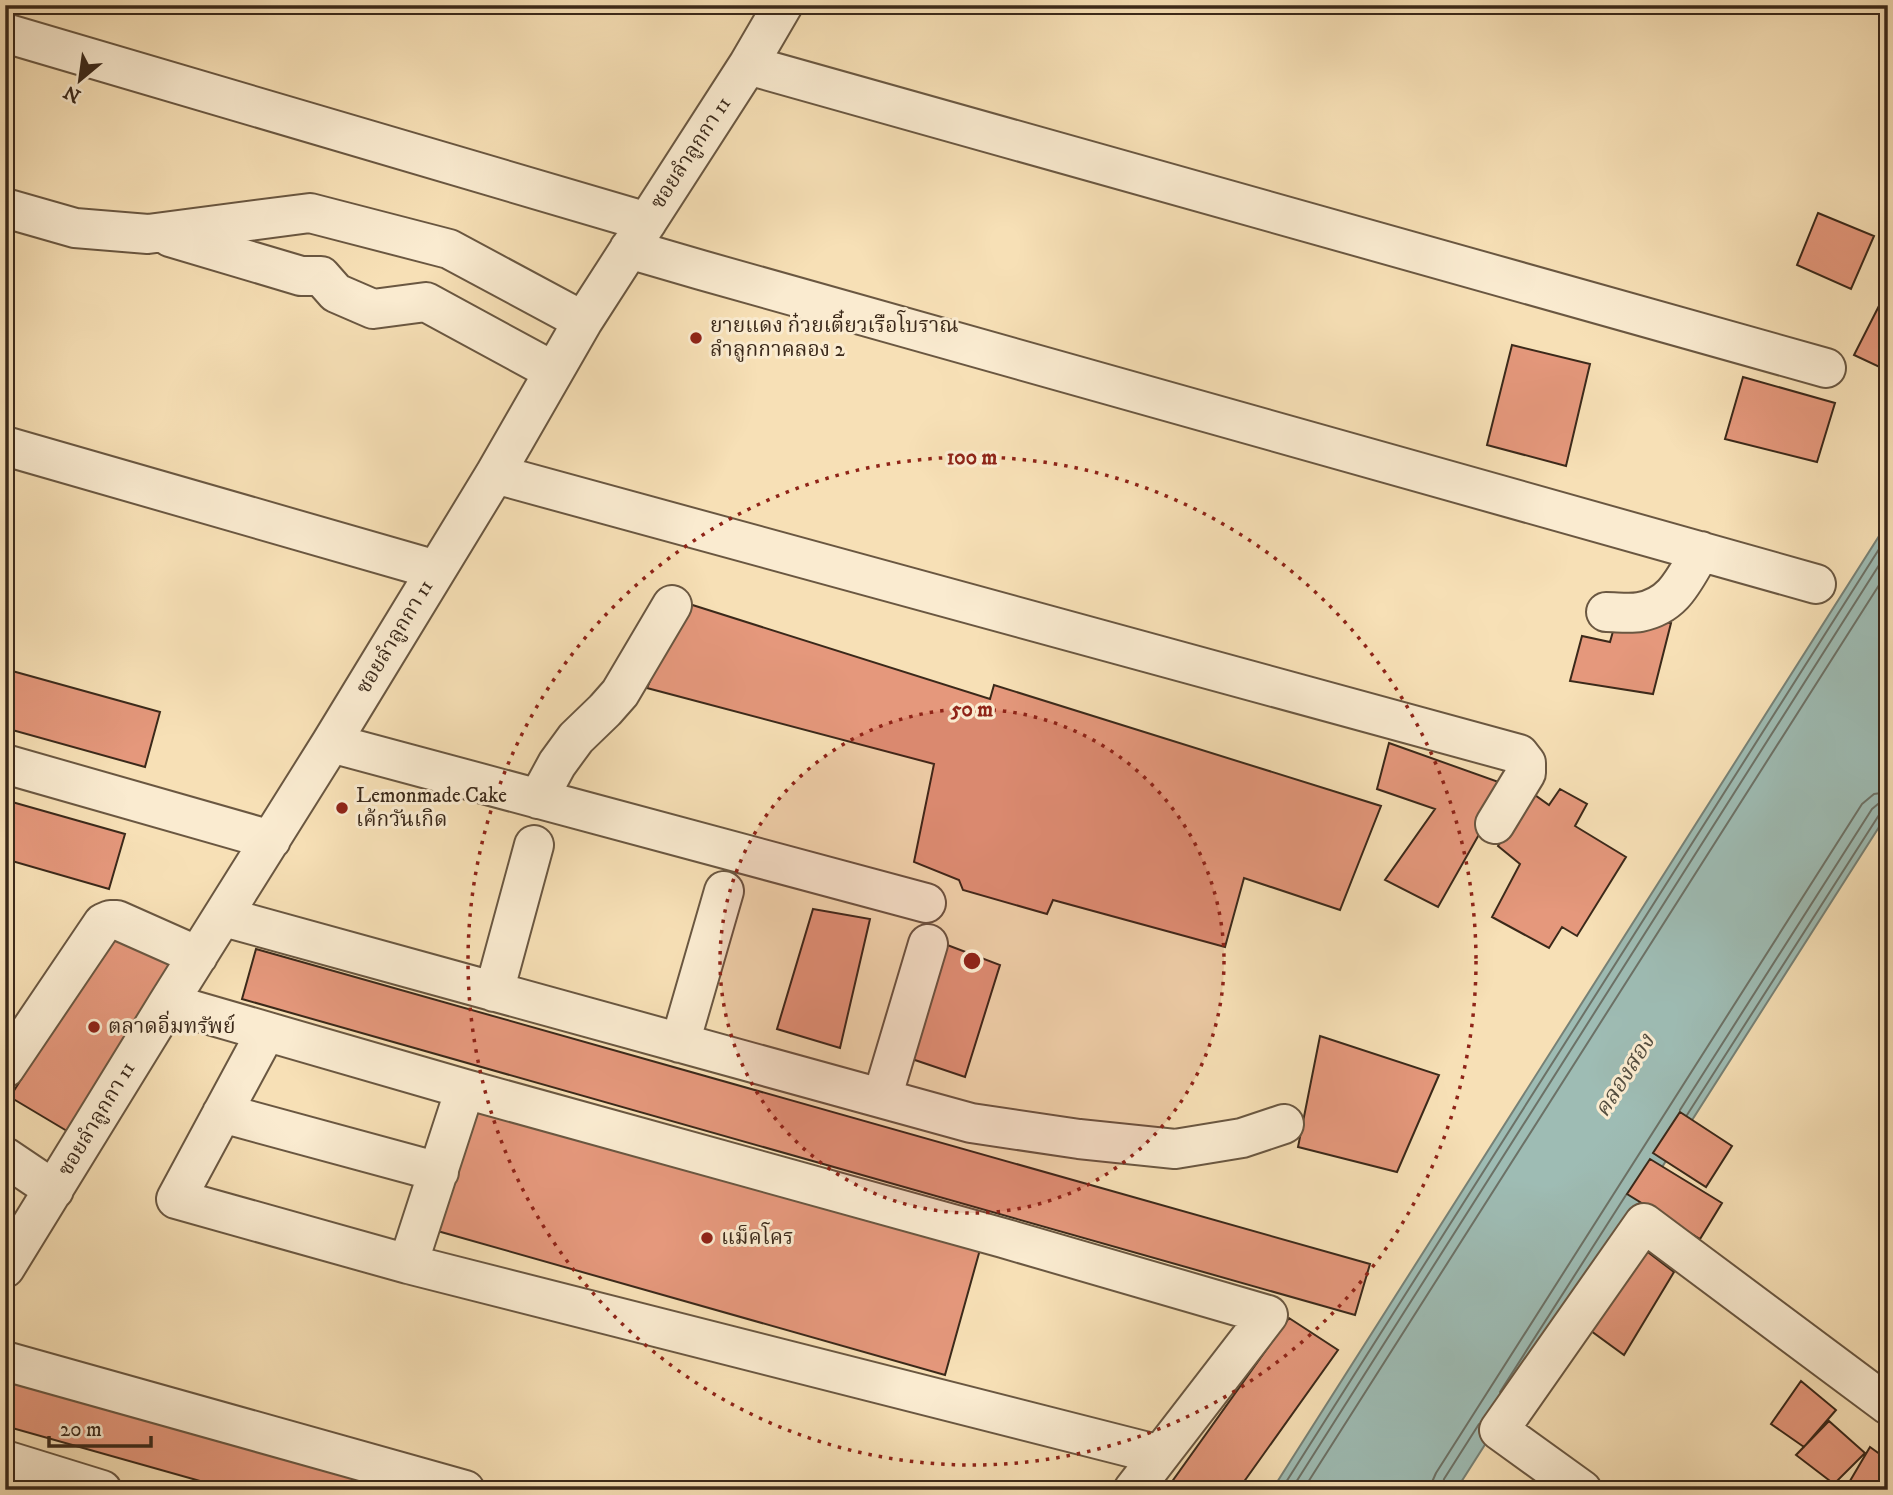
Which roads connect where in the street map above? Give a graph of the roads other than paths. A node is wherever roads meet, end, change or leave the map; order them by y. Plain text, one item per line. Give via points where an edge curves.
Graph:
1 (783, 5) edge
2 (5, 33) edge
3 (748, 65) junction
4 (5, 208) edge
5 (310, 213) junction
6 (158, 233) junction
7 (638, 235) junction
8 (449, 249) junction
9 (301, 276) junction
10 (426, 302) junction
11 (583, 321) junction
12 (1826, 369) dead end
13 (553, 371) junction
14 (5, 446) edge
15 (495, 474) junction
16 (1701, 551) junction
17 (436, 570) junction
18 (1816, 583) dead end
19 (671, 605) dead end
20 (1606, 612) dead end
21 (331, 743) junction
22 (5, 764) edge
23 (538, 799) junction
24 (1496, 824) dead end
25 (271, 840) junction
26 (534, 845) dead end
27 (724, 891) dead end
28 (926, 903) dead end
29 (224, 916) junction
30 (928, 944) dead end
31 (198, 956) junction
32 (494, 992) junction
33 (168, 1003) junction
34 (266, 1032) junction
35 (680, 1043) junction
36 (5, 1068) edge
37 (466, 1089) junction
38 (882, 1098) junction
39 (222, 1114) junction
40 (1284, 1124) dead end
41 (5, 1157) edge
42 (439, 1172) junction
43 (54, 1190) junction
44 (408, 1264) junction
45 (5, 1268) edge
46 (5, 1361) edge
47 (1888, 1405) edge
48 (1160, 1455) junction
49 (5, 1460) edge
50 (79, 1487) edge
51 (465, 1490) edge
52 (1133, 1490) edge
53 (1582, 1490) edge

1 - 3 street, ซอยลำลูกกา 11
2 - 7 street
3 - 7 street, ซอยลำลูกกา 11
3 - 12 street
4 - 6 street via 75,228
5 - 6 street
5 - 8 street
5 - 9 street via 339,227 344,238 338,257 321,270
6 - 9 street
7 - 11 street, ซอยลำลูกกา 11
7 - 16 street via 714,274
8 - 10 street via 432,257 420,273 418,286
8 - 11 street
9 - 10 street via 321,276 336,293 373,309
10 - 13 street
11 - 13 street, ซอยลำลูกกา 11
13 - 15 street, ซอยลำลูกกา 11
14 - 17 street
15 - 17 street, ซอยลำลูกกา 11
15 - 24 street via 1519,754 1526,773
16 - 18 street
16 - 20 street via 1677,590 1661,606 1638,613
17 - 21 street, ซอยลำลูกกา 11
19 - 23 street via 620,693 576,738
21 - 23 street
21 - 25 street, ซอยลำลูกกา 11
22 - 25 street
23 - 28 street
25 - 29 street, ซอยลำลูกกา 11
26 - 32 street
27 - 35 street
29 - 31 street, ซอยลำลูกกา 11
29 - 32 street
30 - 38 street
31 - 33 street, ซอยลำลูกกา 11
31 - 36 street via 117,920 103,923
32 - 35 street
33 - 34 street
33 - 43 street, ซอยลำลูกกา 11
34 - 37 street
34 - 39 street
35 - 38 street
37 - 42 street
37 - 48 street via 1268,1315
38 - 40 street via 971,1123 1175,1149 1242,1138
39 - 42 street
39 - 44 street via 176,1199
41 - 43 street
42 - 44 street
43 - 45 street, ซอยลำลูกกา 11
44 - 48 street
46 - 51 street
47 - 53 street via 1644,1223 1499,1430
48 - 52 street
49 - 50 street

